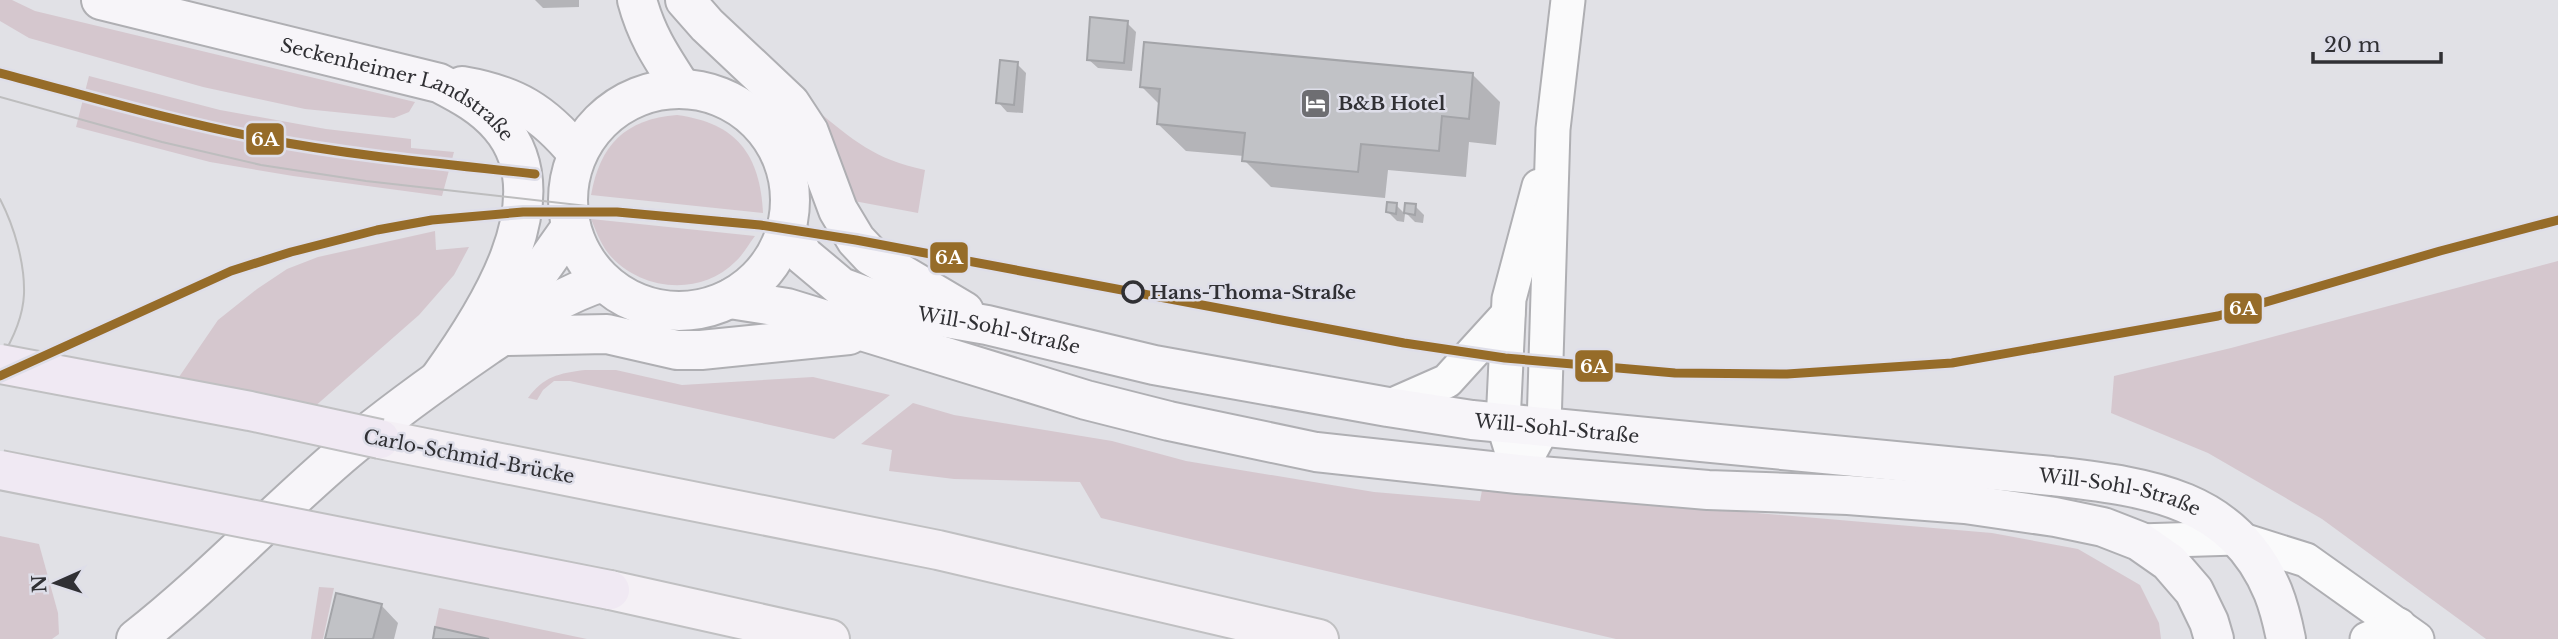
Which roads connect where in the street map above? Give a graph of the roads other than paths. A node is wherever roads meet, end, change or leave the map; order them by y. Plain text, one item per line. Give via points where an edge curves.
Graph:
1 (101, 0) edge
2 (638, 0) edge
3 (685, 0) edge
4 (1568, 0) edge
5 (439, 83) junction
6 (682, 89) junction
7 (1553, 129) junction
8 (578, 153) junction
9 (571, 227) junction
10 (786, 229) junction
11 (603, 282) junction
12 (730, 299) junction
13 (1508, 314) junction
14 (987, 325) junction
15 (870, 333) junction
16 (503, 336) junction
17 (462, 348) junction
18 (0, 364) edge
19 (439, 379) junction
20 (1388, 407) junction
21 (1503, 423) junction
22 (1544, 426) junction
23 (380, 439) joint
24 (0, 470) edge
25 (1518, 474) junction
26 (2236, 538) junction
27 (2139, 541) junction
28 (610, 590) joint
29 (2408, 632) edge
30 (136, 639) edge
31 (830, 639) edge
32 (1319, 639) edge
33 (2214, 639) edge
34 (2286, 639) edge
35 (2367, 639) edge

1 - 5 main road, Seckenheimer Landstraße
2 - 6 main road via 652,43
3 - 14 main road via 790,103 809,132 838,210 871,256
4 - 7 street
5 - 8 main road via 490,91 526,106 556,128
5 - 17 main road, Seckenheimer Landstraße via 478,104 502,127 521,172 523,212 517,234 487,306
6 - 8 main road via 632,99 591,131
6 - 10 main road via 731,102 768,134 788,179
7 - 13 street via 1508,299
7 - 22 street
8 - 9 main road via 567,204
9 - 11 main road via 583,257
9 - 17 main road, Seckenheimer Landstraße via 530,285
10 - 12 main road via 759,278
10 - 14 main road, Will-Sohl-Straße via 804,256 841,287 906,311
11 - 12 main road via 635,303 663,310 692,311
11 - 16 main road, Seckenheimer Landstraße via 547,306
12 - 15 main road, Will-Sohl-Straße via 788,308
13 - 20 street via 1447,381
13 - 21 street
14 - 20 main road, Will-Sohl-Straße via 1154,365
15 - 16 main road via 701,350 677,350 607,334
15 - 25 main road, Will-Sohl-Straße via 1169,421 1316,452
16 - 19 main road, Seckenheimer Landstraße
17 - 19 main road, Seckenheimer Landstraße
18 - 23 highway, Carlo-Schmid-Brücke, bridge
19 - 30 main road, Seckenheimer Landstraße via 347,450
20 - 21 main road, Will-Sohl-Straße
21 - 22 main road, Will-Sohl-Straße
21 - 25 street
22 - 25 street
22 - 26 main road, Will-Sohl-Straße via 2130,486 2186,502
23 - 32 main road, Carlo-Schmid-Brücke via 938,550
24 - 28 highway, bridge
25 - 27 main road, Will-Sohl-Straße via 1965,504 2067,519
26 - 27 street
26 - 29 street via 2306,561
26 - 34 main road, Will-Sohl-Straße via 2257,562 2273,592
27 - 33 main road, Will-Sohl-Straße via 2187,581 2210,622
28 - 31 main road
29 - 35 street

